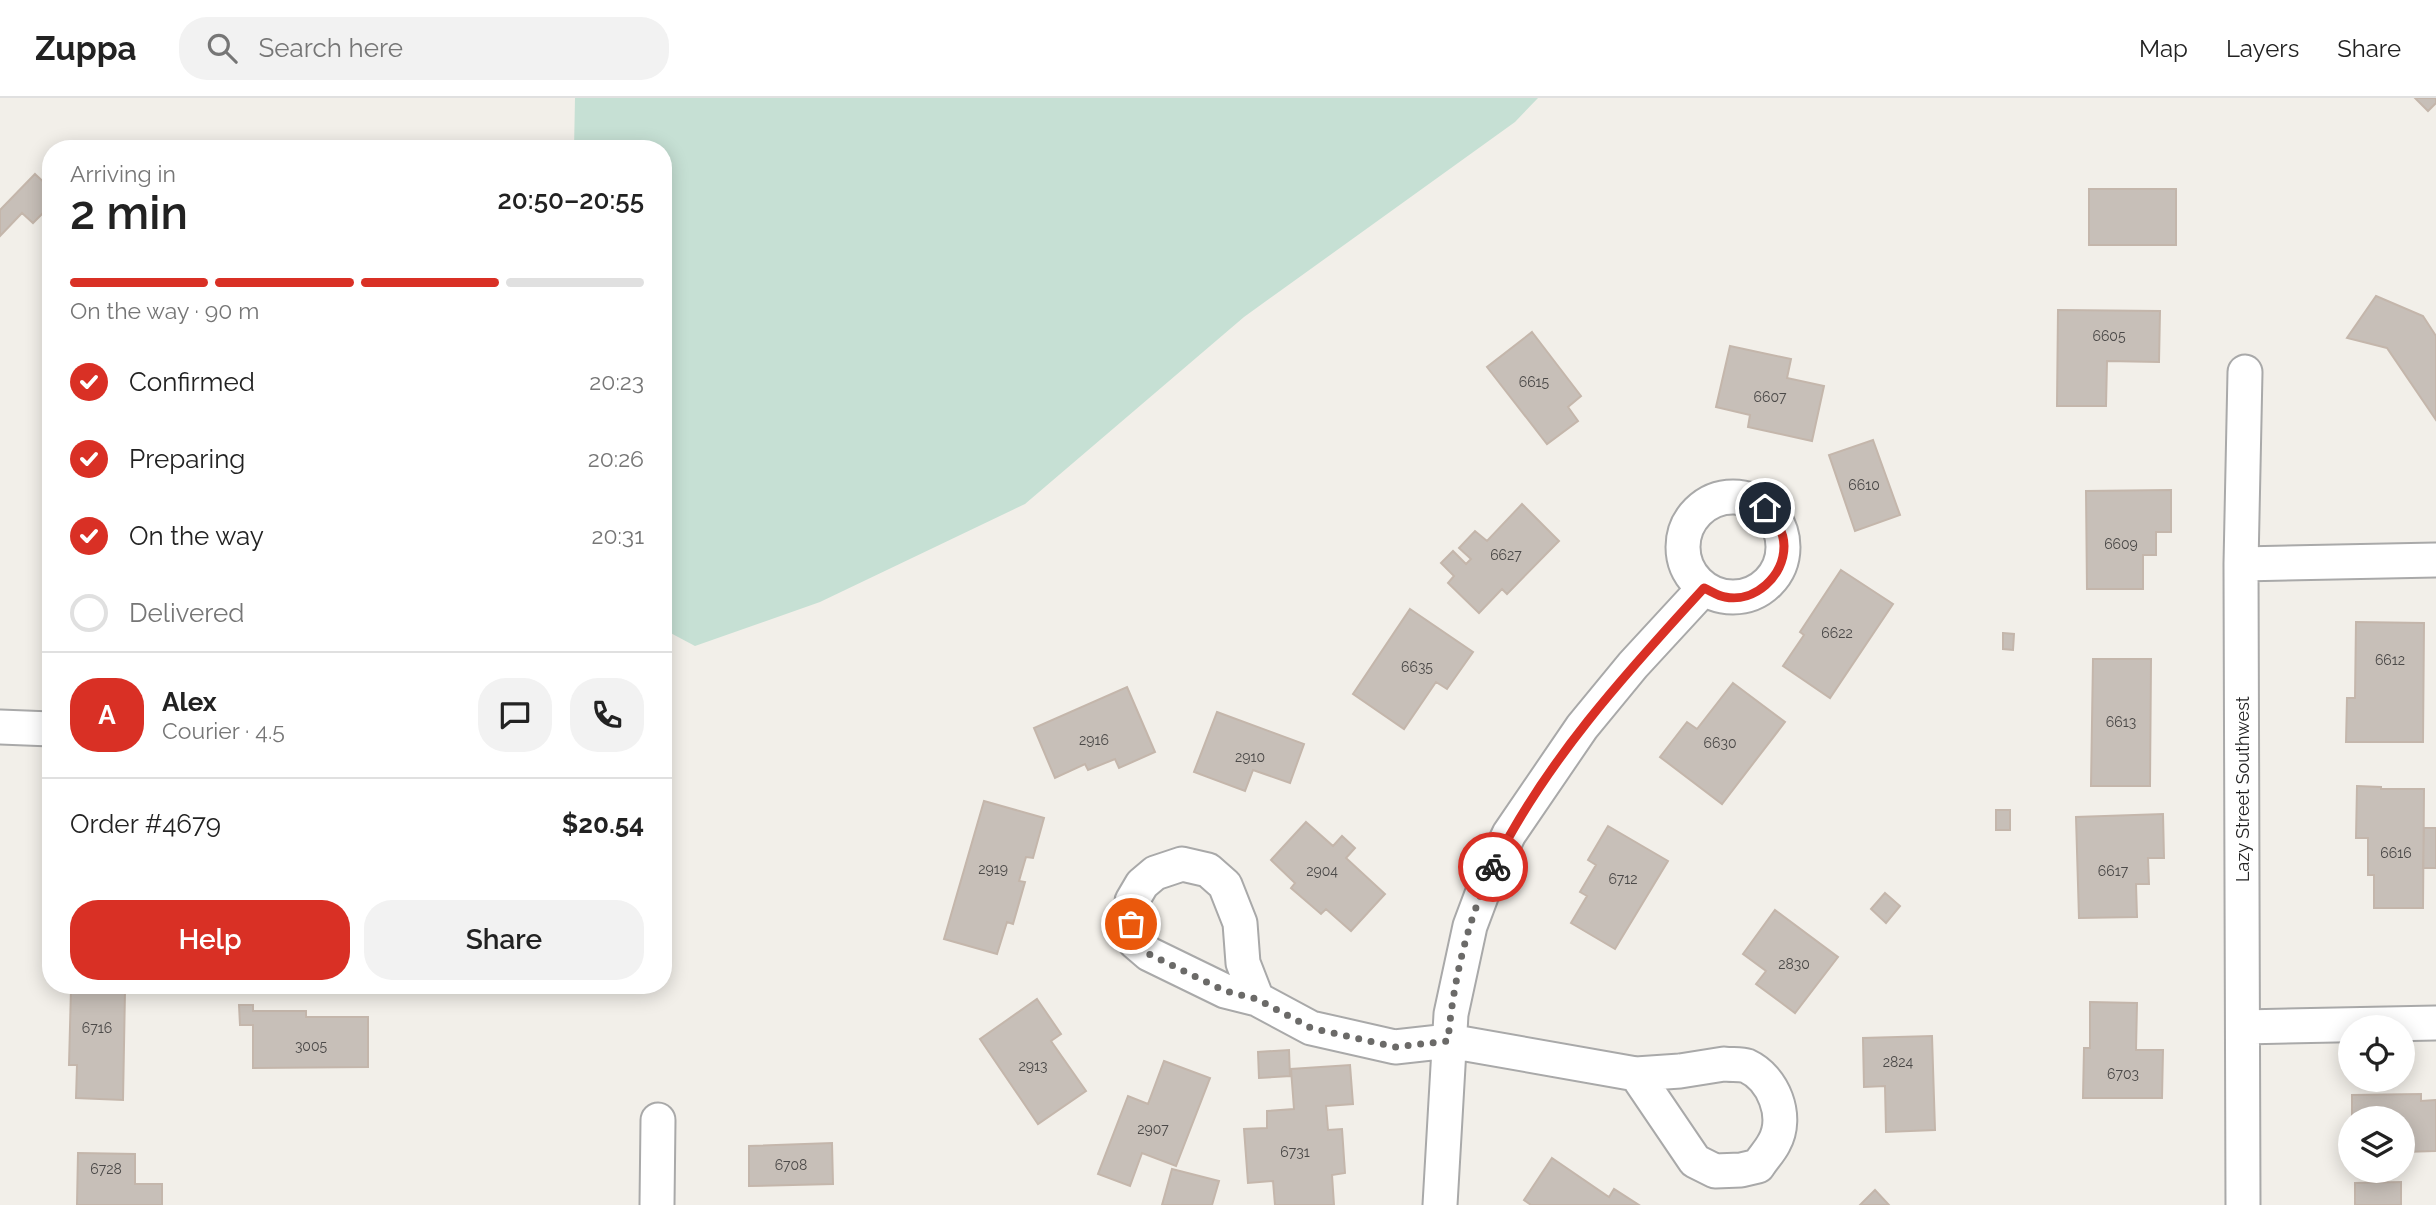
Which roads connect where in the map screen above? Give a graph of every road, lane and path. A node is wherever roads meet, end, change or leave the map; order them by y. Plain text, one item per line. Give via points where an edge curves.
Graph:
1 (2245, 372) dead end
2 (2436, 560) edge
3 (2241, 564) junction
4 (1704, 588) dead end
5 (0, 727) edge
6 (42, 729) edge
7 (1257, 999) dead end
8 (2436, 1023) edge
9 (2243, 1027) junction
10 (1448, 1041) junction
11 (1636, 1074) dead end
12 (658, 1120) dead end
13 (657, 1205) edge
14 (1440, 1205) edge
15 (2243, 1205) edge

1 - 3 street, Lazy Street Southwest
2 - 3 street
3 - 9 street, Lazy Street Southwest
4 - 10 street via 1582,727 1509,834 1470,926
5 - 6 street
7 - 10 street via 1311,1028 1395,1047
8 - 9 street
9 - 15 street, Lazy Street Southwest
10 - 11 street
10 - 14 street
12 - 13 street

